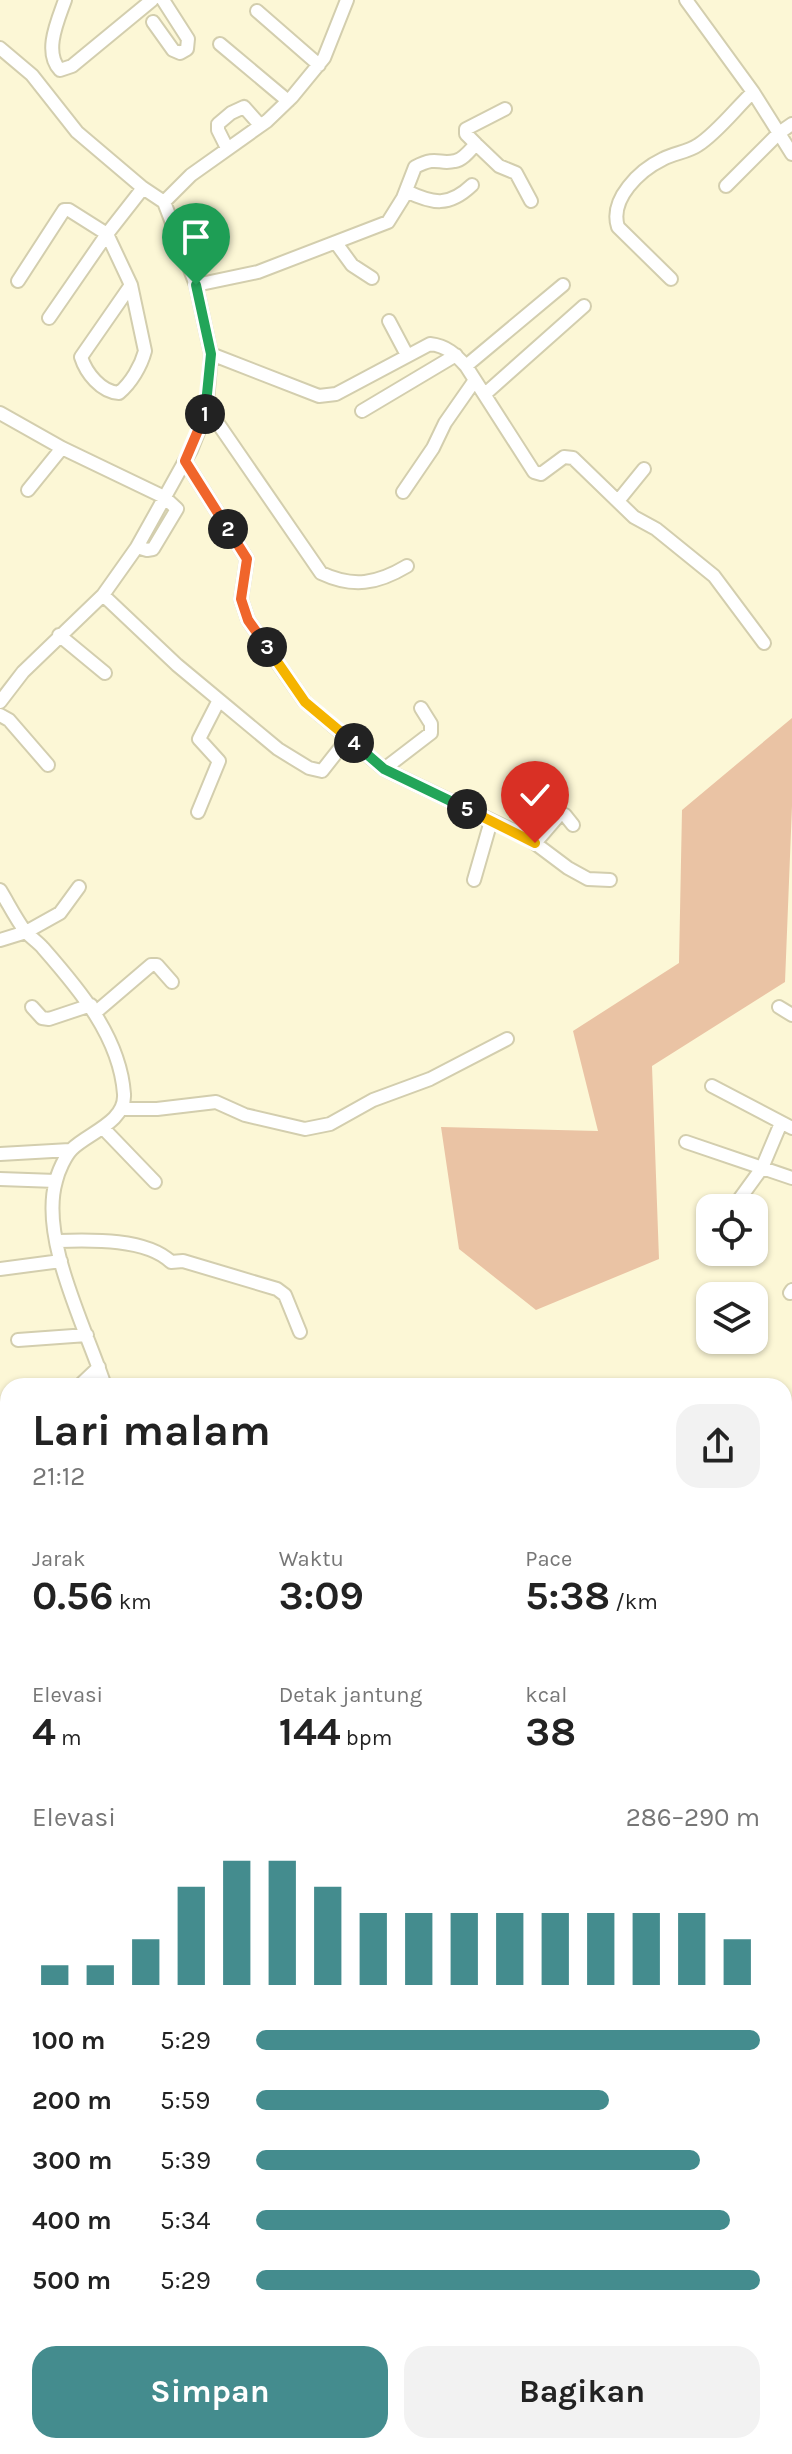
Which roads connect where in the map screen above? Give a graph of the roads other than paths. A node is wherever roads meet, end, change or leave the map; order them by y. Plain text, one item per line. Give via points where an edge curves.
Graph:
1 (65, 0) edge
2 (152, 0) edge
3 (163, 0) edge
4 (347, 0) edge
5 (686, 0) edge
6 (257, 11) dead end
7 (153, 22) dead end
8 (220, 44) dead end
9 (0, 48) edge
10 (319, 65) junction
11 (753, 92) junction
12 (288, 101) junction
13 (505, 109) dead end
14 (792, 124) edge
15 (260, 125) junction
16 (779, 133) junction
17 (476, 144) junction
18 (227, 148) junction
19 (792, 154) edge
20 (472, 185) dead end
21 (726, 186) dead end
22 (143, 188) junction
23 (406, 191) junction
24 (531, 201) dead end
25 (164, 202) junction
26 (107, 234) junction
27 (336, 243) junction
28 (372, 278) dead end
29 (671, 279) dead end
30 (18, 281) dead end
31 (131, 285) junction
32 (196, 285) junction
33 (563, 285) dead end
34 (584, 306) dead end
35 (49, 318) dead end
36 (389, 321) dead end
37 (211, 354) junction
38 (407, 355) junction
39 (456, 355) junction
40 (466, 366) junction
41 (475, 380) junction
42 (485, 394) junction
43 (206, 406) junction
44 (362, 411) dead end
45 (0, 413) edge
46 (62, 448) junction
47 (185, 461) junction
48 (644, 469) dead end
49 (28, 490) dead end
50 (403, 492) dead end
51 (164, 497) junction
52 (618, 501) junction
53 (407, 566) dead end
54 (103, 595) junction
55 (59, 635) junction
56 (764, 643) dead end
57 (105, 673) dead end
58 (219, 700) junction
59 (0, 702) edge
60 (421, 708) dead end
61 (0, 715) edge
62 (348, 738) junction
63 (48, 765) dead end
64 (384, 769) junction
65 (198, 812) dead end
66 (491, 821) junction
67 (573, 825) dead end
68 (535, 843) junction
69 (474, 880) dead end
70 (610, 880) dead end
71 (79, 887) dead end
72 (0, 890) edge
73 (26, 932) junction
74 (0, 940) edge
75 (172, 982) dead end
76 (32, 1007) dead end
77 (779, 1007) dead end
78 (93, 1008) junction
79 (792, 1015) edge
80 (507, 1039) dead end
81 (712, 1086) dead end
82 (122, 1109) junction
83 (786, 1126) edge
84 (103, 1128) junction
85 (686, 1142) dead end
86 (70, 1150) junction
87 (0, 1154) edge
88 (762, 1168) junction
89 (792, 1178) edge
90 (0, 1179) edge
91 (56, 1181) junction
92 (155, 1182) dead end
93 (743, 1194) edge
94 (57, 1241) junction
95 (61, 1261) junction
96 (0, 1263) edge
97 (0, 1269) edge
98 (300, 1332) dead end
99 (87, 1335) junction
100 (18, 1340) dead end
101 (99, 1367) junction
102 (87, 1378) edge
103 (102, 1378) edge

1 - 2 street via 53,38 60,70 72,66
3 - 7 street via 188,39 187,49 173,50
4 - 10 street
5 - 11 street
6 - 10 street
8 - 12 street
9 - 22 street via 32,75 77,132
10 - 12 street
11 - 16 street
11 - 29 street via 698,146 653,165 617,206 618,227
12 - 15 street
13 - 17 street via 466,129
14 - 16 street
15 - 18 street
15 - 18 street via 244,107 231,113 218,124
16 - 19 street
16 - 21 street
17 - 23 street via 455,161 435,159 415,167
17 - 24 street via 499,166 516,173
18 - 25 street
20 - 23 street via 452,200 425,200
22 - 25 street
22 - 26 street
23 - 27 street via 388,222
25 - 32 street
26 - 30 street via 64,210
26 - 31 street
26 - 35 street
27 - 28 street via 352,265
27 - 32 street via 258,272
31 - 31 street via 81,357 91,376 113,393 127,386 145,351
32 - 37 street
33 - 40 street
34 - 42 street
36 - 38 street
37 - 38 street via 319,396 336,394
37 - 43 street
38 - 39 street via 430,344 443,345
39 - 40 street
39 - 44 street
40 - 41 street
41 - 42 street
41 - 50 street
42 - 52 street via 534,472 541,474 564,457 573,458
43 - 47 street
43 - 53 street via 321,573 362,584
45 - 46 street
46 - 49 street
46 - 51 street
47 - 51 street
47 - 62 street via 247,559 241,599 248,620 305,702
48 - 52 street
51 - 54 street
52 - 56 street via 714,576
54 - 55 street
54 - 58 street
55 - 57 street
55 - 59 street
58 - 62 street via 309,768 322,771
58 - 65 street via 199,739 219,761
60 - 64 street via 431,733
61 - 63 street
62 - 64 street
64 - 66 street
66 - 68 street
66 - 69 street
67 - 68 street via 560,814
68 - 70 street via 588,879
71 - 73 street via 60,913
72 - 73 street
73 - 74 street
73 - 78 street
75 - 78 street via 151,965
76 - 78 street via 49,1019
77 - 79 street
78 - 82 street via 119,1066
80 - 82 street via 330,1124 305,1129 245,1115 216,1102
81 - 83 street
82 - 84 street
83 - 88 street
84 - 86 street
84 - 92 street
85 - 88 street
86 - 87 street
86 - 91 street
88 - 89 street
88 - 93 street
90 - 91 street
91 - 94 street via 52,1204
94 - 95 street
94 - 98 street via 107,1240 277,1289 285,1295
95 - 97 street
95 - 99 street
96 - 97 street
99 - 100 street
99 - 101 street
101 - 102 street
101 - 103 street

